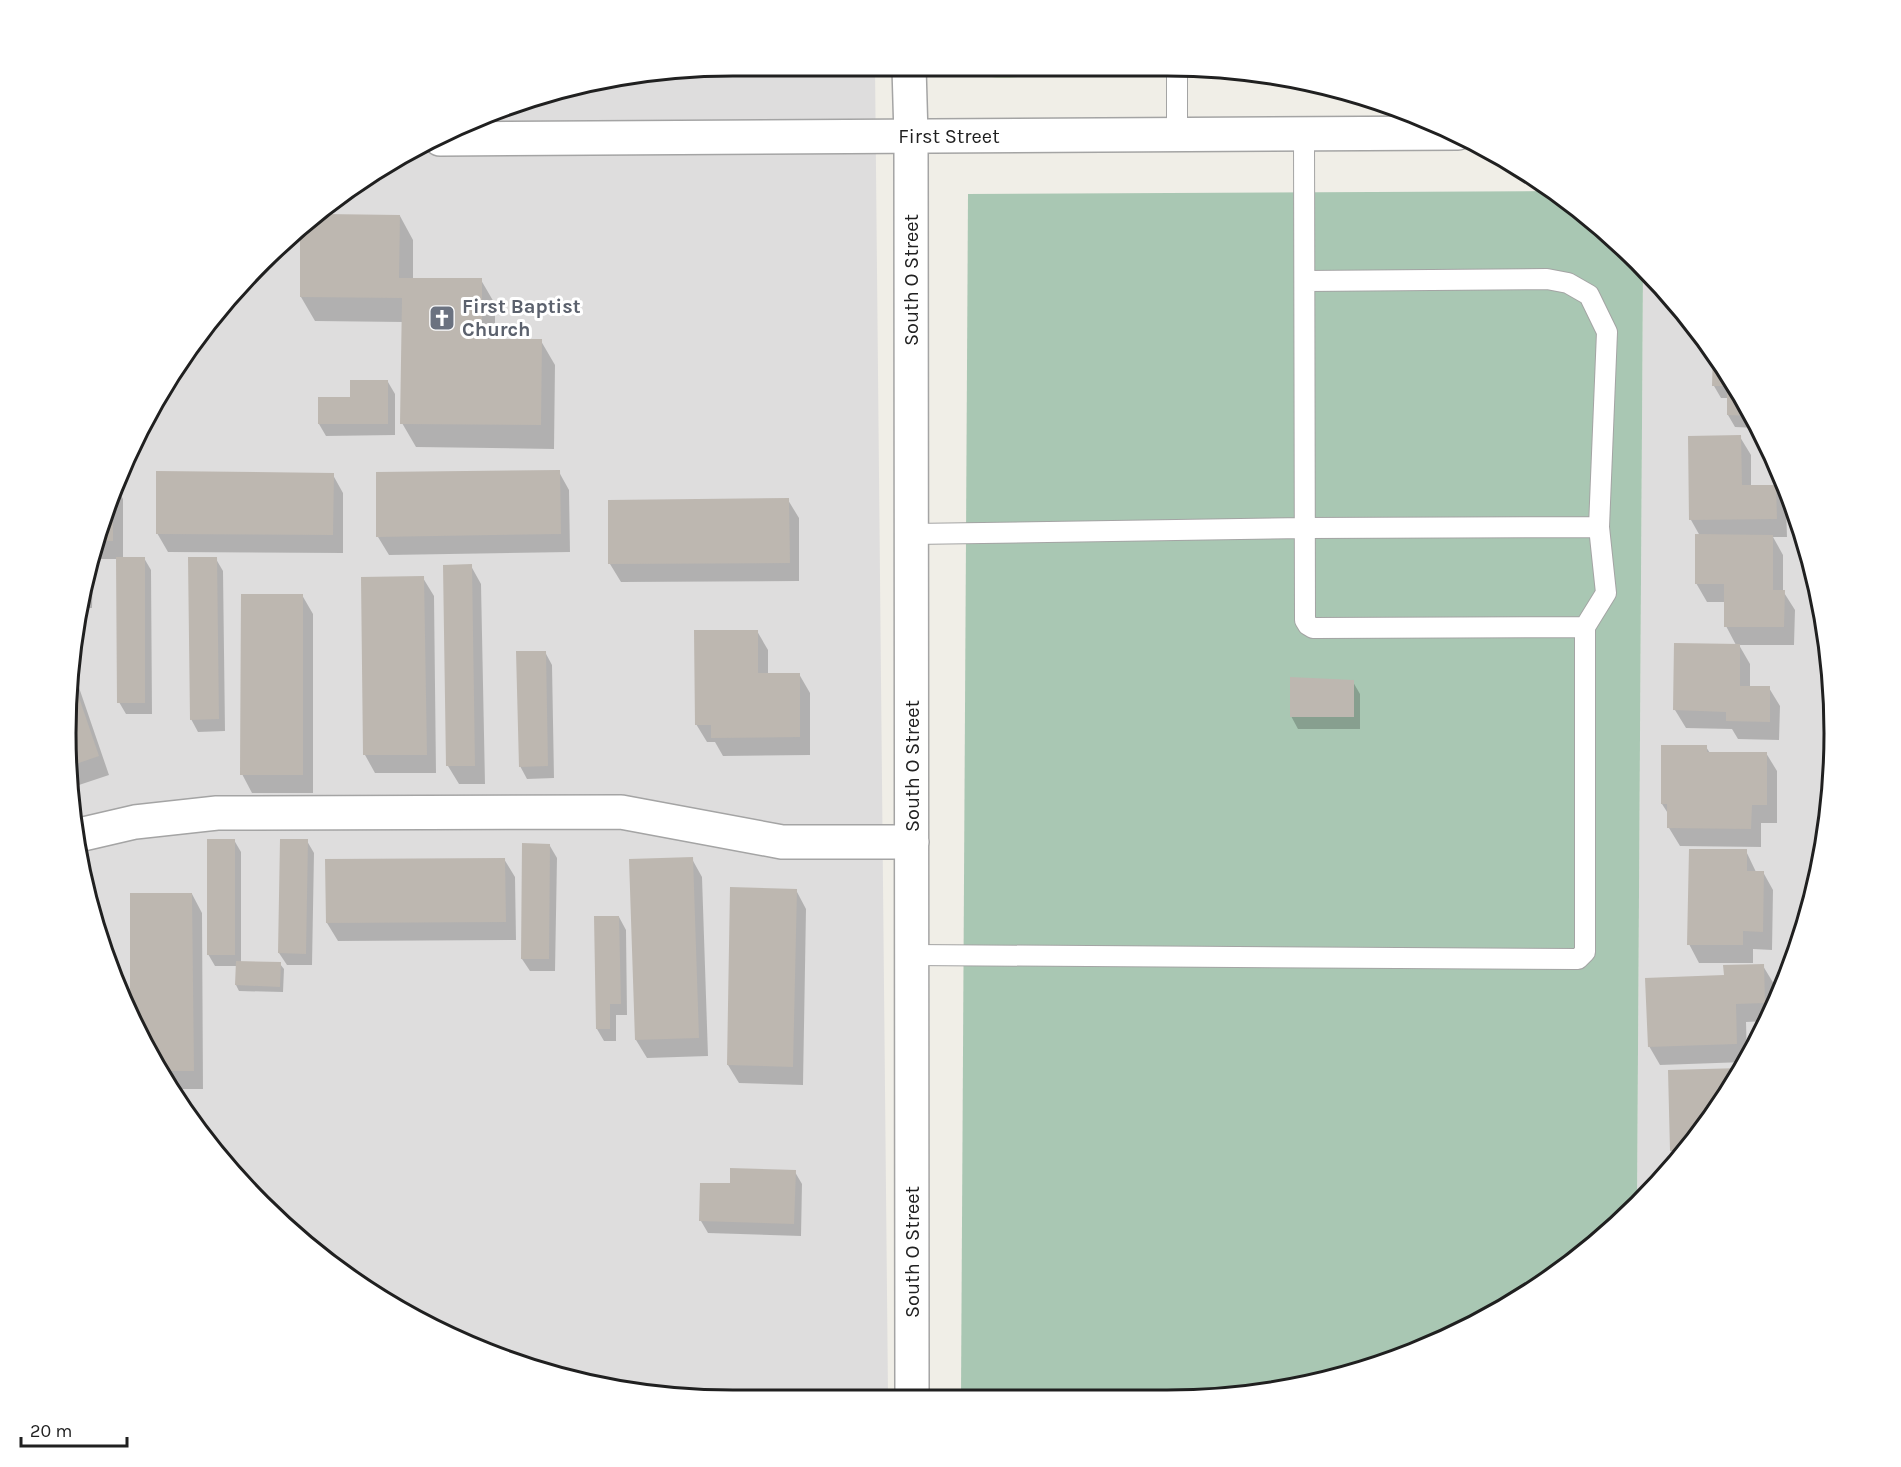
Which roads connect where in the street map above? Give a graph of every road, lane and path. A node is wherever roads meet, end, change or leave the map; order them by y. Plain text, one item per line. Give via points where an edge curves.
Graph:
1 (909, 76) edge
2 (1177, 76) edge
3 (1433, 133) edge
4 (1304, 134) junction
5 (1177, 135) junction
6 (911, 136) junction
7 (455, 139) edge
8 (1305, 280) junction
9 (1599, 527) junction
10 (1305, 528) junction
11 (912, 534) junction
12 (1586, 627) junction
13 (85, 835) edge
14 (912, 842) junction
15 (912, 955) junction
16 (912, 1390) edge

1 - 6 street, South O Street
2 - 5 lane
3 - 4 street, First Street
4 - 5 street, First Street
4 - 8 lane
5 - 6 street, First Street
6 - 7 street, First Street
6 - 11 street, South O Street
8 - 9 lane via 1547,279 1568,283 1589,295 1607,332
8 - 10 lane
9 - 10 lane
9 - 12 lane via 1606,593
10 - 11 lane
10 - 12 lane via 1305,620 1314,628
11 - 14 street, South O Street
12 - 15 lane via 1585,952 1578,959
13 - 14 street via 135,822 217,813 621,812 782,842
14 - 15 street, South O Street
15 - 16 street, South O Street

